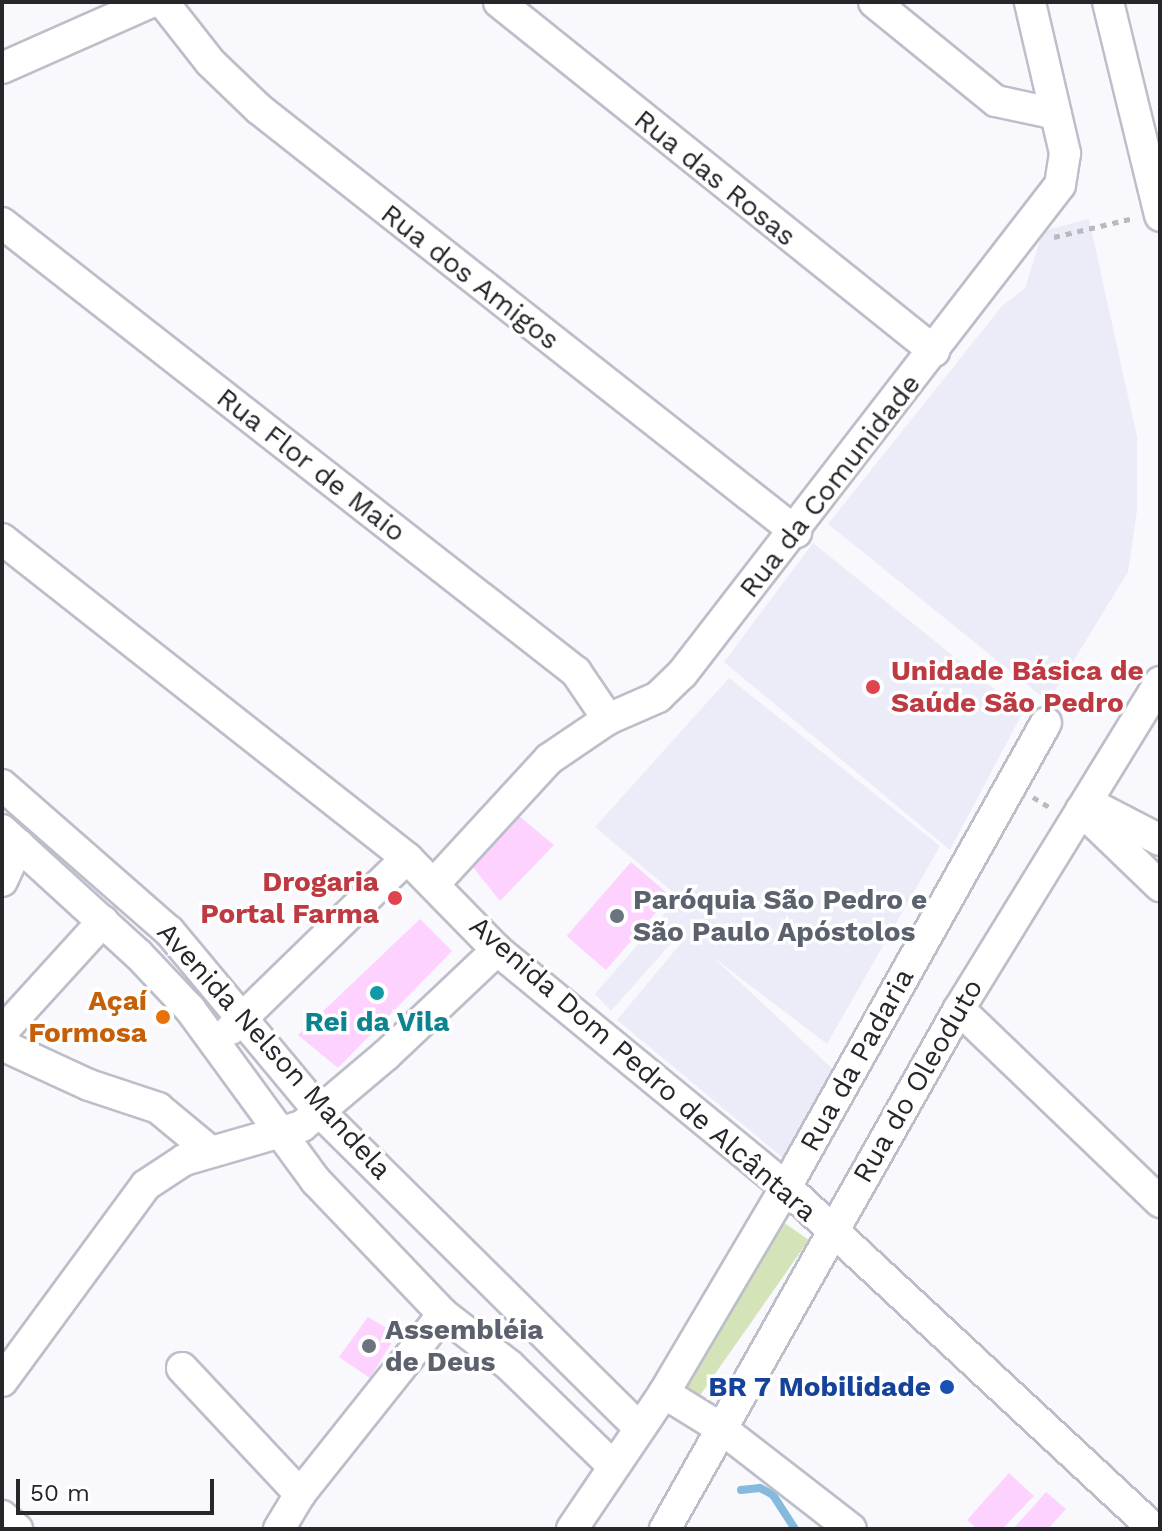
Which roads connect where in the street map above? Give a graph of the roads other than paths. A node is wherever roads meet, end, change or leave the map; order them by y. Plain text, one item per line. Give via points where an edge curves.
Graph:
1 (151, 2) edge
2 (163, 2) edge
3 (499, 2) edge
4 (874, 2) edge
5 (1030, 2) edge
6 (1108, 2) edge
7 (2, 68) edge
8 (1056, 114) junction
9 (1154, 181) edge
10 (1159, 214) edge
11 (2, 223) edge
12 (934, 351) junction
13 (796, 532) junction
14 (2, 539) edge
15 (1160, 682) edge
16 (608, 719) junction
17 (1046, 723) dead end
18 (2, 785) edge
19 (1081, 812) junction
20 (10, 838) edge
21 (1160, 840) edge
22 (407, 858) junction
23 (2, 881) edge
24 (435, 883) junction
25 (1160, 886) edge
26 (103, 921) junction
27 (497, 950) junction
28 (959, 1009) junction
29 (245, 1020) junction
30 (2, 1032) edge
31 (213, 1039) junction
32 (2, 1045) edge
33 (320, 1112) junction
34 (278, 1133) junction
35 (210, 1151) junction
36 (786, 1187) junction
37 (1160, 1202) edge
38 (831, 1231) junction
39 (443, 1314) junction
40 (182, 1368) dead end
41 (2, 1381) edge
42 (664, 1393) junction
43 (639, 1428) junction
44 (722, 1429) junction
45 (613, 1466) junction
46 (300, 1494) junction
47 (2, 1516) edge
48 (17, 1529) edge
49 (279, 1529) edge
50 (572, 1529) edge
51 (665, 1529) edge
52 (851, 1529) edge
53 (1154, 1529) edge

1 - 7 street
2 - 13 street, Rua dos Amigos via 210,62 259,109
3 - 12 street, Rua das Rosas
4 - 8 street via 996,101
5 - 8 street, Rua da Comunidade
6 - 9 street
8 - 12 street, Rua da Comunidade via 1065,171
9 - 10 street
11 - 16 street, Rua Flor de Maio via 576,672
12 - 13 street, Rua da Comunidade
13 - 16 street, Rua da Comunidade via 682,674 658,697
14 - 22 street, Avenida Dom Pedro de Alcântara
15 - 19 street, Rua do Oleoduto
16 - 24 street, Rua da Comunidade via 549,759
17 - 36 street, Rua da Padaria
18 - 29 street, Avenida Nelson Mandela via 169,931
19 - 21 street
19 - 25 street
19 - 28 street, Rua do Oleoduto
20 - 23 street
20 - 26 street, Avenida Nelson Mandela
22 - 24 street, Avenida Dom Pedro de Alcântara
22 - 29 street
24 - 27 street, Avenida Dom Pedro de Alcântara
26 - 30 street
26 - 31 street, Avenida Nelson Mandela
27 - 33 street
27 - 36 street, Avenida Dom Pedro de Alcântara
28 - 37 street
28 - 38 street, Rua do Oleoduto
29 - 31 street
29 - 33 street, Avenida Nelson Mandela
31 - 34 street, Avenida Nelson Mandela
32 - 35 street via 89,1085 158,1108
33 - 34 street
33 - 43 street, Avenida Nelson Mandela
34 - 35 street
34 - 39 street, Avenida Nelson Mandela via 316,1181
35 - 41 street via 165,1170 146,1185
36 - 38 street, Avenida Dom Pedro de Alcântara
36 - 42 street, Rua da Padaria
38 - 44 street, Rua do Oleoduto
38 - 53 street, Avenida Dom Pedro de Alcântara
39 - 45 street, Avenida Nelson Mandela via 509,1365
39 - 46 street
40 - 46 street
42 - 43 street
42 - 44 street
43 - 45 street
44 - 51 street, Rua do Oleoduto
44 - 52 street
45 - 50 street
46 - 49 street
47 - 48 street

